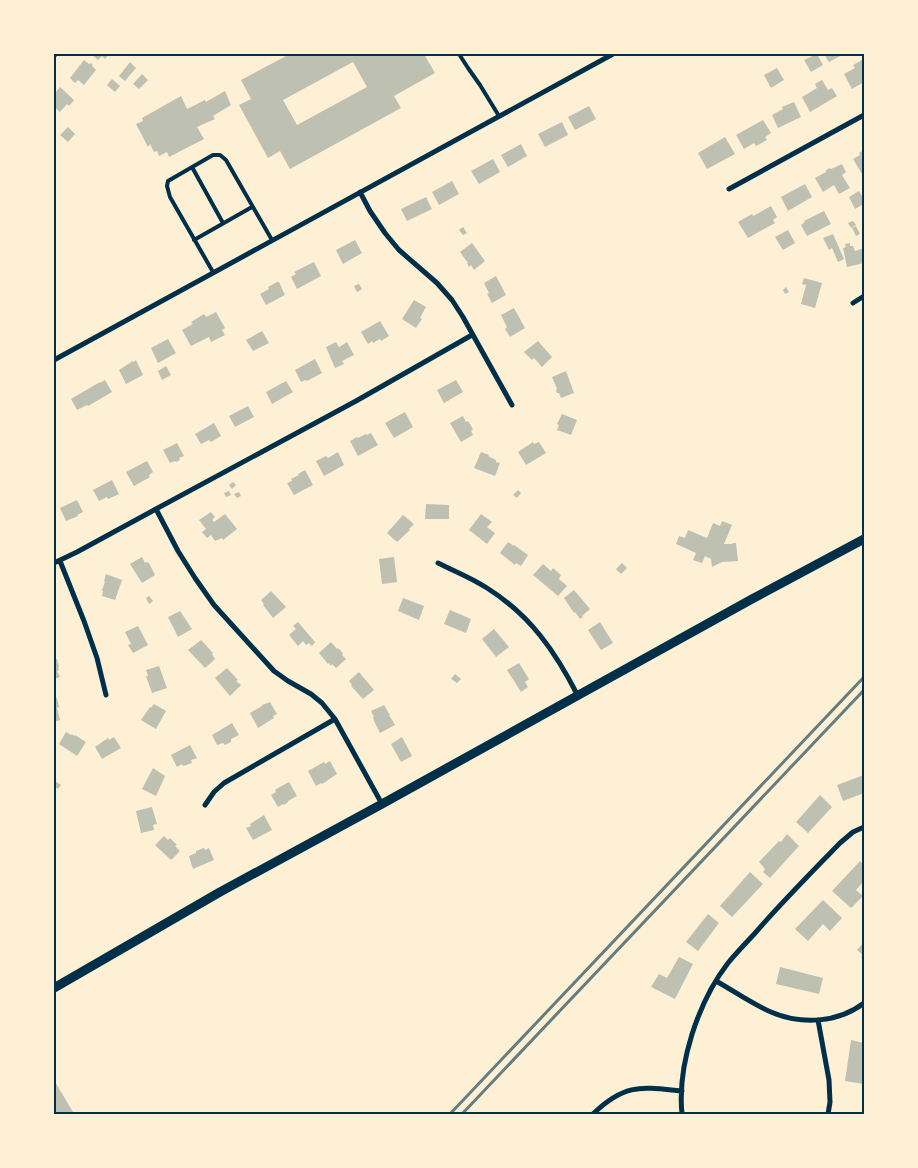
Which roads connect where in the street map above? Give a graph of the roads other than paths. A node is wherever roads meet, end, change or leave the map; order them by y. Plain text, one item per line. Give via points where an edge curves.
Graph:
1 (459, 54) edge
2 (613, 54) edge
3 (864, 115) edge
4 (499, 116) junction
5 (192, 167) junction
6 (729, 189) dead end
7 (360, 192) junction
8 (252, 207) junction
9 (223, 223) junction
10 (194, 240) junction
11 (272, 240) junction
12 (212, 272) junction
13 (864, 296) edge
14 (853, 303) dead end
15 (472, 335) junction
16 (54, 360) edge
17 (512, 405) dead end
18 (156, 509) junction
19 (864, 539) edge
20 (57, 562) edge
21 (438, 563) dead end
22 (106, 695) dead end
23 (578, 696) junction
24 (335, 719) junction
25 (382, 804) junction
26 (205, 805) dead end
27 (864, 827) edge
28 (716, 981) junction
29 (54, 988) edge
30 (864, 1003) edge
31 (818, 1020) junction
32 (682, 1091) junction
33 (593, 1114) edge
34 (682, 1114) edge
35 (828, 1114) edge

1 - 4 lane
2 - 4 street
3 - 6 street
4 - 7 street
5 - 8 lane via 213,155 220,155
5 - 9 lane
5 - 10 lane via 168,181 166,186
7 - 11 street
7 - 15 street via 384,233 447,294
8 - 9 lane
8 - 11 lane
9 - 10 lane
10 - 12 lane
11 - 12 street
12 - 16 street
13 - 14 street
15 - 17 street
15 - 18 street
18 - 20 street
18 - 24 street via 178,551 214,605 274,671 311,694
19 - 23 street
20 - 22 street via 84,621
21 - 23 street via 486,587 522,615 549,646
23 - 25 street
24 - 25 street
24 - 26 street via 224,783
25 - 29 street via 220,892
27 - 28 street via 834,849 728,963
28 - 31 street via 770,1012 802,1020
28 - 32 street via 695,1027
30 - 31 street via 834,1018
31 - 35 street via 829,1080
32 - 33 street via 630,1090 612,1098
32 - 34 street

